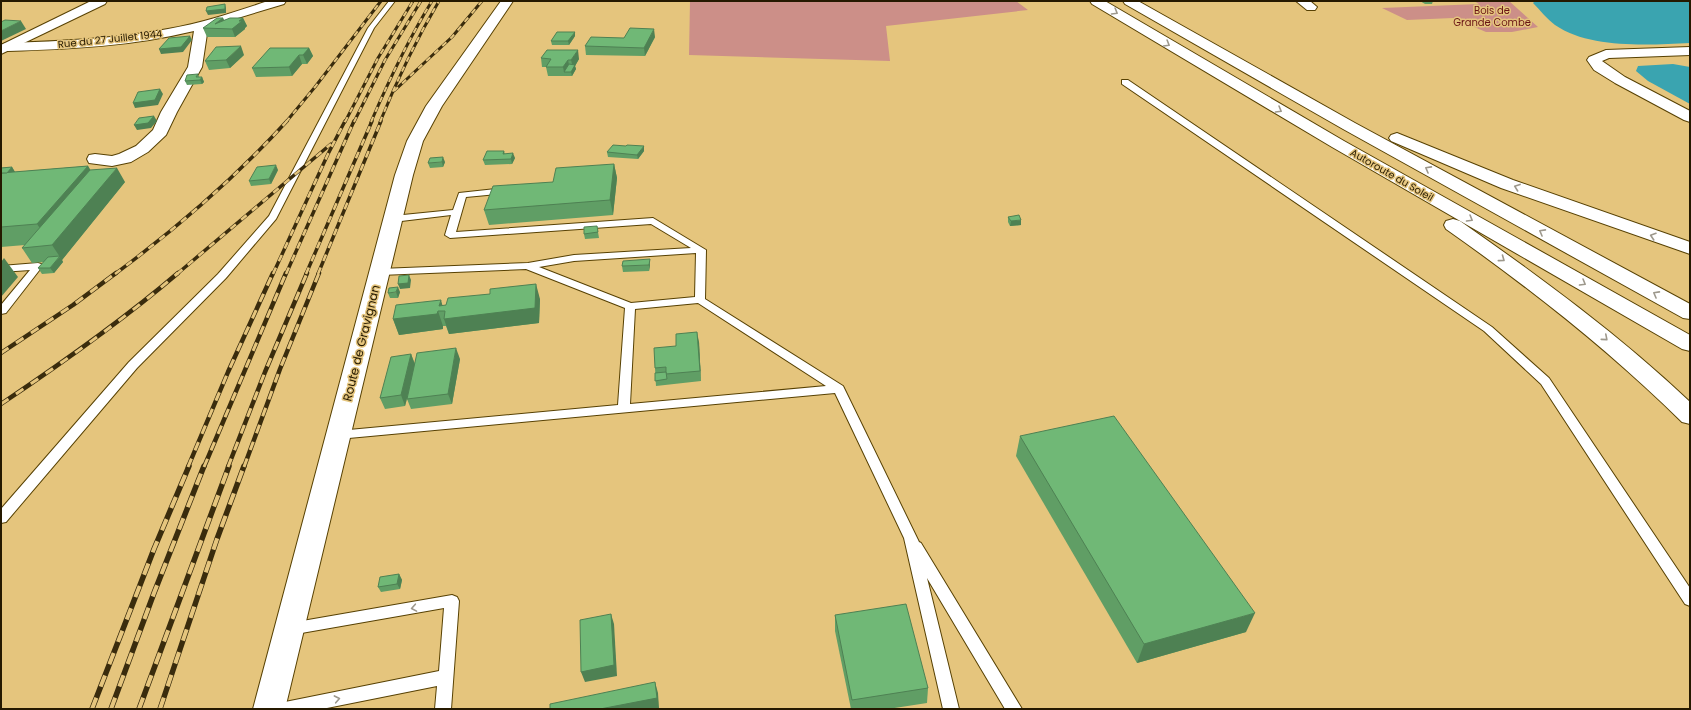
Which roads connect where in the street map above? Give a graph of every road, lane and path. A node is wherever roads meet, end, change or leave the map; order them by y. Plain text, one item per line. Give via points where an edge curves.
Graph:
1 (101, 1) edge
2 (280, 1) edge
3 (392, 1) edge
4 (507, 1) edge
5 (1096, 1) edge
6 (1129, 1) edge
7 (202, 25) junction
8 (4, 49) edge
9 (1690, 50) edge
10 (1234, 61) junction
11 (1125, 82) dead end
12 (1690, 117) edge
13 (1338, 144) junction
14 (95, 159) dead end
15 (514, 190) edge
16 (457, 212) junction
17 (393, 219) junction
18 (1690, 248) edge
19 (700, 250) junction
20 (527, 266) junction
21 (1, 269) edge
22 (380, 272) junction
23 (700, 300) junction
24 (630, 306) junction
25 (2, 311) dead end
26 (1690, 313) edge
27 (1690, 344) edge
28 (839, 389) junction
29 (624, 408) junction
30 (1690, 416) edge
31 (338, 435) junction
32 (1, 518) edge
33 (911, 538) junction
34 (1690, 600) edge
35 (288, 629) junction
36 (446, 677) junction
37 (268, 709) edge
38 (285, 709) edge
39 (443, 709) edge
40 (951, 709) edge
41 (1014, 709) edge

1 - 8 main road
2 - 7 main road, Rue du 27 Juillet 1944
3 - 32 lane via 371,28 273,217 222,276 133,365
4 - 17 main road, Route de Gravignan via 434,106 415,141
5 -> 13 main road, Autoroute du Soleil
6 - 10 main road, Autoroute du Soleil
7 - 8 main road, Rue du 27 Juillet 1944 via 127,39
7 - 14 main road via 195,67 160,132 142,149 125,158 112,161
9 - 12 main road via 1606,54 1594,60 1599,67 1620,80
18 -> 10 main road via 1578,210 1448,160
26 -> 10 main road, Autoroute du Soleil
11 - 34 lane via 1488,328 1545,380
13 -> 27 main road, Autoroute du Soleil
13 -> 30 main road via 1565,306 1638,367
15 - 16 lane via 462,195
16 - 17 lane
16 - 19 lane via 450,235 653,221
17 - 22 main road, Route de Gravignan
19 - 20 lane via 574,258
19 - 23 lane
20 - 22 lane
20 - 24 lane
21 - 25 lane via 38,266
22 - 31 main road, Route de Gravignan
23 - 24 lane
23 - 28 lane
24 - 29 lane
28 - 29 lane
28 - 33 lane
29 - 31 lane
31 - 35 main road, Route de Gravignan
33 - 40 lane
33 - 41 lane
36 -> 35 lane via 452,601
35 - 37 main road, Route de Gravignan
38 -> 36 lane
36 - 39 lane

